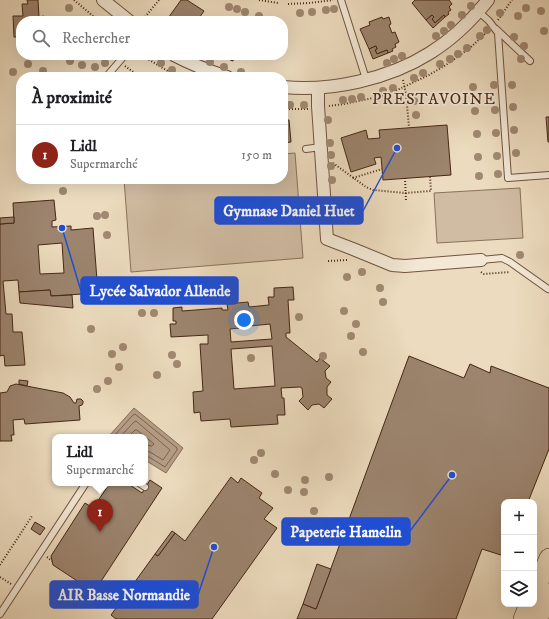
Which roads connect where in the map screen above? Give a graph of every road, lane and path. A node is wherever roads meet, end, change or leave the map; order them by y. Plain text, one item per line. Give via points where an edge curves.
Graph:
1 (74, 0) edge
2 (102, 0) edge
3 (159, 0) edge
4 (259, 0) edge
5 (306, 0) edge
6 (336, 0) edge
7 (341, 0) edge
8 (488, 0) edge
9 (512, 0) edge
10 (278, 3) dead end
11 (306, 3) junction
12 (288, 4) dead end
13 (479, 12) junction
14 (93, 16) edge
15 (123, 16) edge
16 (146, 16) edge
17 (493, 26) junction
18 (149, 60) edge
19 (188, 60) edge
20 (530, 61) dead end
21 (119, 62) joint
22 (400, 69) junction
23 (110, 72) edge
24 (133, 72) edge
25 (170, 72) edge
26 (211, 72) edge
27 (366, 80) junction
28 (404, 86) junction
29 (288, 88) edge
30 (318, 88) junction
31 (318, 106) junction
32 (288, 109) edge
33 (409, 128) dead end
34 (306, 149) dead end
35 (321, 151) junction
36 (382, 169) dead end
37 (549, 174) edge
38 (430, 177) dead end
39 (353, 178) junction
40 (405, 178) dead end
41 (406, 193) junction
42 (406, 201) dead end
43 (352, 259) dead end
44 (481, 260) joint
45 (328, 261) dead end
46 (465, 261) junction
47 (512, 272) dead end
48 (548, 289) dead end
49 (84, 486) edge
50 (32, 516) dead end
51 (549, 558) edge
52 (0, 565) edge
53 (0, 577) edge
54 (11, 584) dead end
55 (537, 586) edge
56 (549, 593) edge
57 (528, 607) edge
58 (0, 614) edge
59 (523, 619) edge
60 (538, 619) edge

1 - 14 path
2 - 15 street
3 - 16 path
4 - 10 path
5 - 11 path
6 - 11 path
7 - 27 lane
8 - 13 street
9 - 17 path
11 - 12 path
13 - 17 lane
13 - 22 street via 430,53
17 - 20 lane
17 - 28 path via 470,48 446,65
17 - 37 lane via 498,33 508,178
18 - 25 path
19 - 26 street
21 - 23 lane
21 - 24 path
22 - 27 street
22 - 28 path
27 - 30 street
28 - 31 path via 361,101
28 - 33 path
29 - 30 street
30 - 31 street
31 - 32 path via 313,109
31 - 35 street
34 - 35 lane
35 - 39 path
35 - 46 street via 327,239 392,265
36 - 39 path
38 - 41 path via 431,191
39 - 41 path via 373,190
40 - 41 path
41 - 42 path
43 - 45 path
44 - 46 street
44 - 48 lane via 502,258
46 - 47 path via 484,274
49 - 58 lane
50 - 52 path
51 - 55 highway
53 - 54 path
56 - 60 highway
57 - 59 highway

